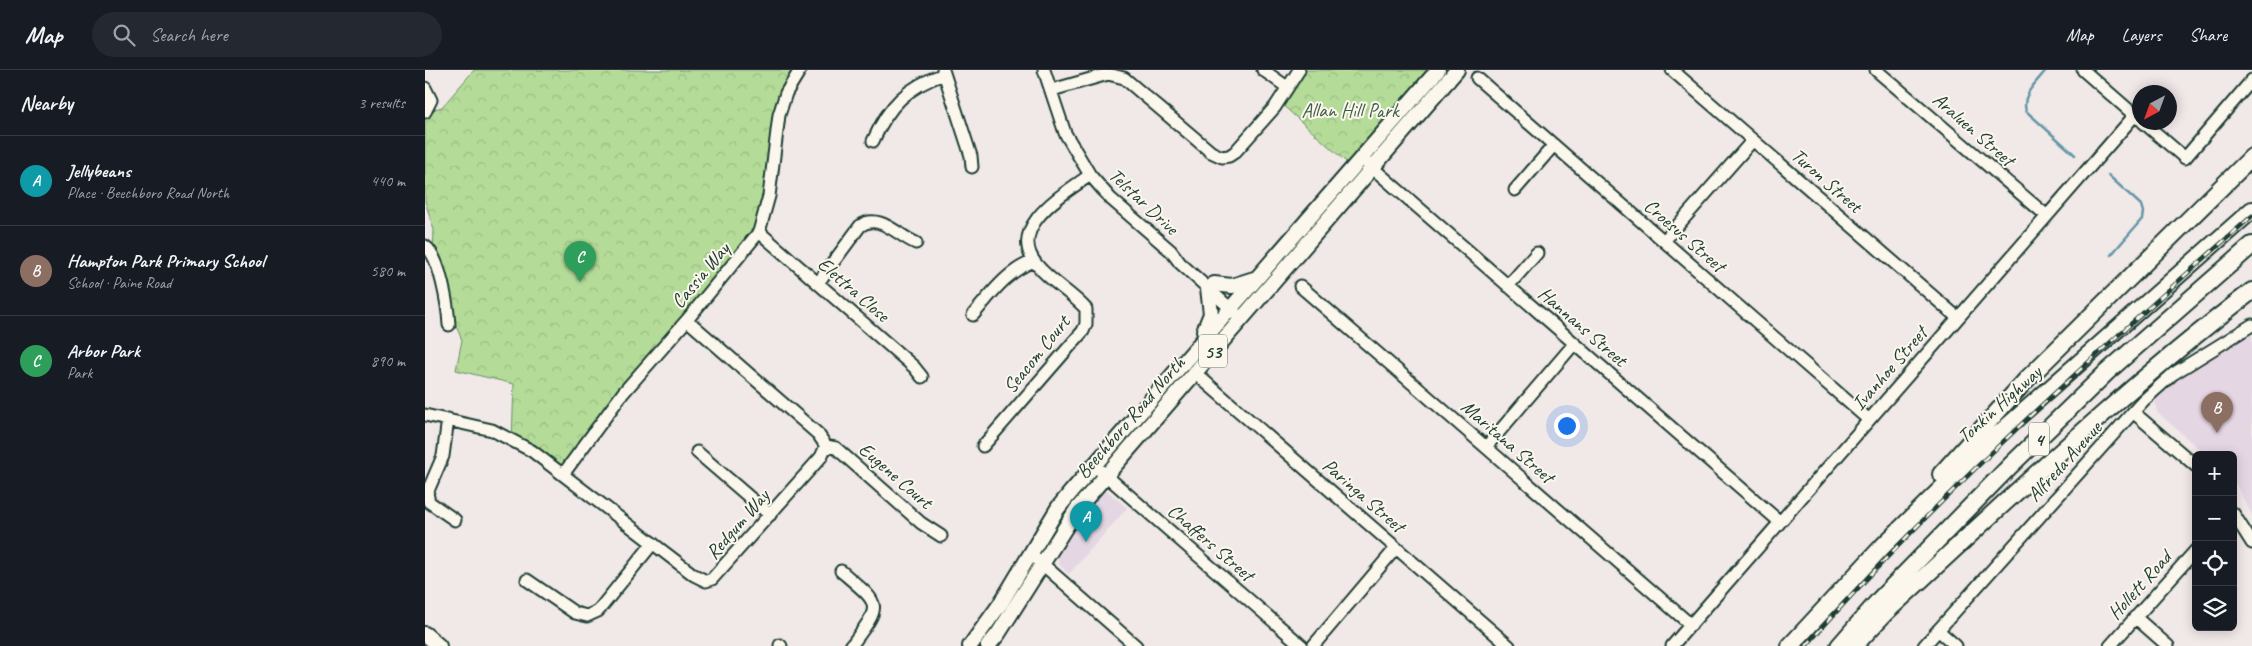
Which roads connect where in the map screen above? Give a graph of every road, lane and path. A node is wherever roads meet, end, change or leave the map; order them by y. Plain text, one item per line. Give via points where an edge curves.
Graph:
1 (800, 70) edge
2 (1045, 70) edge
3 (1263, 70) edge
4 (1299, 70) edge
5 (1438, 70) edge
6 (1457, 70) edge
7 (1672, 70) edge
8 (1876, 70) edge
9 (2083, 70) edge
10 (944, 72) edge
11 (1477, 78) dead end
12 (2252, 80) edge
13 (1287, 87) junction
14 (425, 88) edge
15 (1052, 90) junction
16 (425, 112) edge
17 (2132, 113) edge
18 (2132, 126) edge
19 (2152, 130) edge
20 (1753, 140) junction
21 (873, 141) dead end
22 (1554, 145) junction
23 (2252, 157) edge
24 (1367, 163) junction
25 (971, 167) dead end
26 (1090, 175) junction
27 (1515, 190) dead end
28 (2252, 210) edge
29 (2047, 216) junction
30 (759, 232) junction
31 (1664, 241) junction
32 (916, 243) dead end
33 (2252, 245) edge
34 (425, 246) edge
35 (1537, 253) dead end
36 (1034, 261) junction
37 (1257, 277) junction
38 (818, 283) junction
39 (1211, 286) junction
40 (1300, 286) dead end
41 (1508, 286) junction
42 (2252, 291) edge
43 (1232, 305) junction
44 (973, 315) dead end
45 (1244, 315) junction
46 (1958, 318) junction
47 (687, 320) junction
48 (449, 325) dead end
49 (2252, 325) edge
50 (1574, 344) junction
51 (1194, 349) junction
52 (1195, 373) junction
53 (922, 377) dead end
54 (2133, 412) junction
55 (425, 415) edge
56 (449, 419) junction
57 (1869, 420) junction
58 (826, 446) junction
59 (983, 446) dead end
60 (1486, 447) junction
61 (697, 452) dead end
62 (2192, 463) edge
63 (1095, 466) junction
64 (564, 473) junction
65 (1105, 475) junction
66 (770, 515) junction
67 (2237, 519) edge
68 (455, 520) dead end
69 (1780, 522) junction
70 (941, 536) dead end
71 (653, 543) junction
72 (2252, 543) edge
73 (1396, 548) junction
74 (2192, 554) edge
75 (1031, 555) junction
76 (1043, 565) junction
77 (841, 571) dead end
78 (527, 580) dead end
79 (1849, 582) junction
80 (2135, 617) junction
81 (1691, 625) junction
82 (1938, 630) junction
83 (425, 634) edge
84 (439, 646) edge
85 (851, 646) edge
86 (970, 646) edge
87 (988, 646) edge
88 (1136, 646) edge
89 (1302, 646) edge
90 (1313, 646) edge
91 (1509, 646) edge
92 (1672, 646) edge
93 (1790, 646) edge
94 (1839, 646) edge
95 (1855, 646) edge
96 (1924, 646) edge
97 (1957, 646) edge
98 (2110, 646) edge
99 (2169, 646) edge

1 - 30 street, Cassia Way via 779,115 769,196
2 - 15 street, Telstar Drive
3 - 13 street
4 - 13 street
5 - 24 main road, Beechboro Road North / 53
6 - 24 main road, Beechboro Road North / 53
7 - 20 street, Turon Street
8 - 29 street, Araluen Street
9 - 17 street
10 - 21 street via 906,93 887,114
10 - 25 street via 971,156
11 - 22 street, Croesus Street
12 - 19 street via 2185,158
13 - 15 street via 1275,107 1235,152 1222,157 1211,152 1124,78 1108,74
14 - 16 street via 431,100
15 - 26 street, Telstar Drive via 1065,133
18 - 29 street, Ivanhoe Street
20 - 31 street
20 - 46 street, Turon Street
22 - 27 street
22 - 31 street, Croesus Street
23 - 79 highway via 2027,379 1910,508
24 - 37 main road, Beechboro Road North / 53
24 - 41 street, Hannans Street
24 - 45 main road, Beechboro Road North / 53
26 - 36 street via 1038,216 1032,226 1029,243
26 - 39 street, Telstar Drive via 1180,263
28 - 79 highway, Tonkin Highway / 4 via 2011,421
29 - 46 street, Ivanhoe Street
30 - 38 street, Elettra Close
30 - 47 street, Cassia Way
31 - 57 street, Croesus Street
32 - 38 street via 878,221 865,222
33 - 94 highway, 4 via 2107,372 2010,466
34 - 48 street via 433,254 448,307
35 - 41 street
36 - 44 street via 1006,278
36 - 59 street, Seacom Court via 1086,309 1086,324
37 - 39 main road via 1232,286
37 - 43 main road, Beechboro Road North / 53
38 - 53 street, Elettra Close
39 - 43 street, Telstar Drive
39 - 51 main road via 1211,314
40 - 60 street, Maritana Street
41 - 50 street, Hannans Street
42 - 95 highway via 2143,376 1885,613
43 - 45 street, Telstar Drive
43 - 51 main road, Beechboro Road North / 53
45 - 52 main road, Beechboro Road North / 53
46 - 57 street, Ivanhoe Street
47 - 58 street via 818,434
47 - 64 street, Cassia Way via 623,393
49 - 54 street, Alfreda Avenue via 2173,374
50 - 60 street
50 - 69 street, Hannans Street
51 - 63 main road, Beechboro Road North / 53
52 - 65 main road, Beechboro Road North / 53
52 - 73 street, Paringa Street
54 - 62 street
54 - 82 street, Alfreda Avenue
55 - 56 street, Redgum Way
56 - 64 street, Redgum Way via 505,436
56 - 68 street via 443,456 427,493 429,502
57 - 69 street, Ivanhoe Street
58 - 66 street, Redgum Way via 821,457
58 - 70 street, Eugene Court via 836,448 921,523
60 - 81 street, Maritana Street
61 - 66 street
63 - 65 street, Chaffers Street
63 - 75 main road, Beechboro Road North / 53 via 1058,508
64 - 71 street, Redgum Way
65 - 76 main road, Beechboro Road North / 53 via 1077,509
65 - 89 street, Chaffers Street
66 - 71 street, Redgum Way via 713,580 699,579
67 - 72 street
69 - 81 street, Ivanhoe Street
71 - 78 street via 598,611 587,616 575,613
73 - 90 street
73 - 91 street, Paringa Street
74 - 80 street, Hollett Road
75 - 76 street
75 - 86 main road, Beechboro Road North / 53
76 - 87 main road, Beechboro Road North / 53
76 - 88 street
77 - 85 street via 870,596 875,608 873,616
79 - 93 highway, Tonkin Highway / 4
80 - 98 street, Hollett Road
80 - 99 street
81 - 92 street, Ivanhoe Street
82 - 96 street, Alfreda Avenue
82 - 97 street
83 - 84 main road

